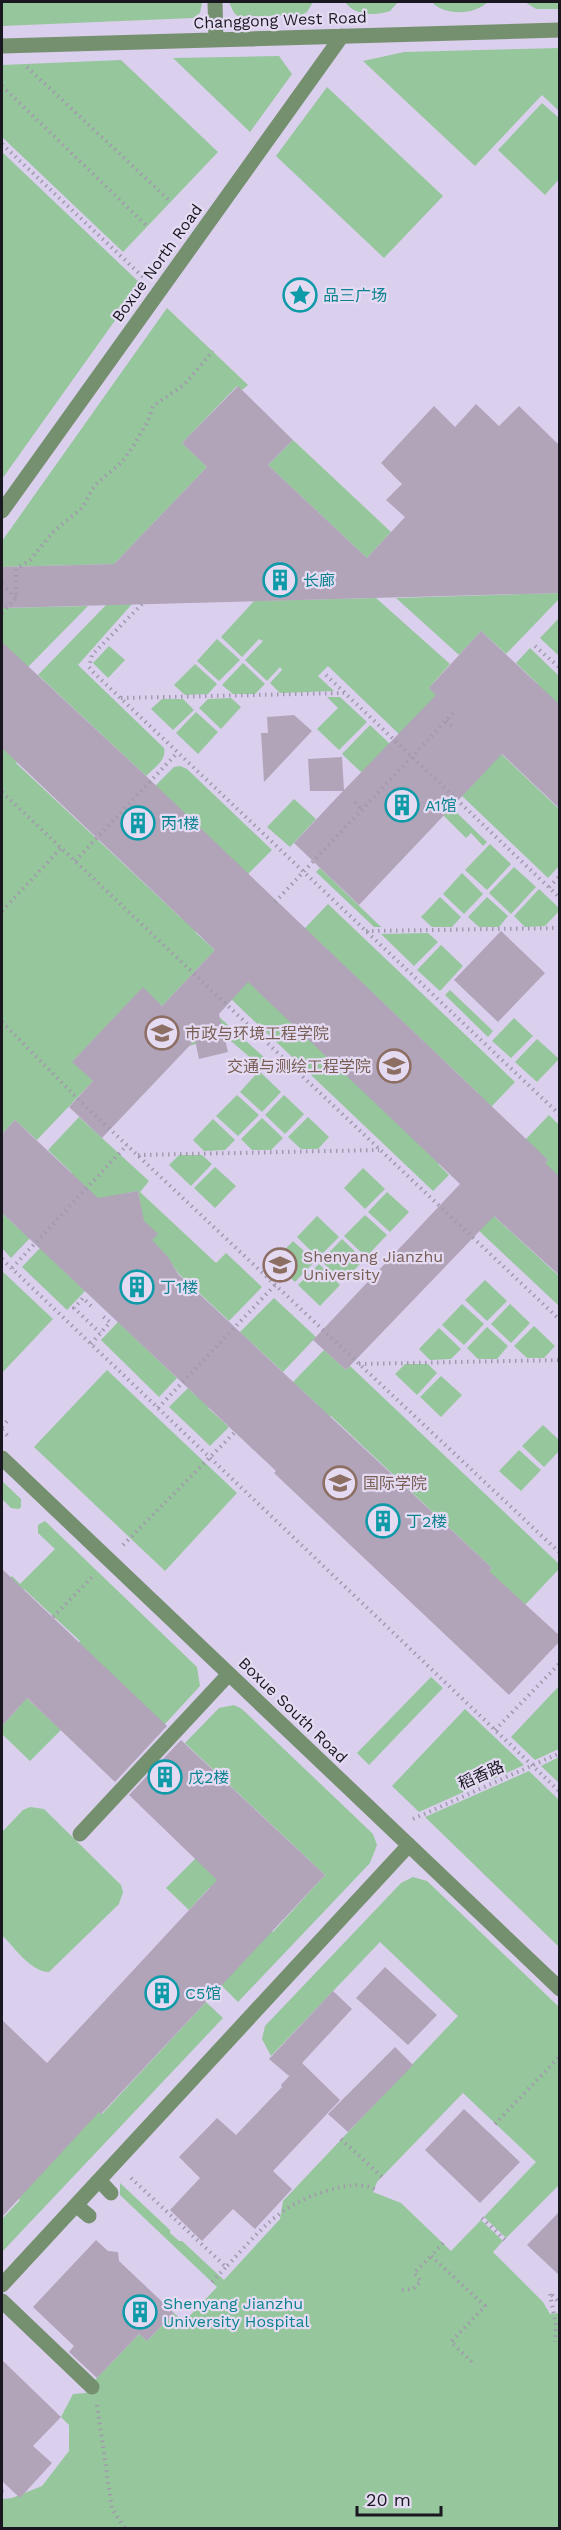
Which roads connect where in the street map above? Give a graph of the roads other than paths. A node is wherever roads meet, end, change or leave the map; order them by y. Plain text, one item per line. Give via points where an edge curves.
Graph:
1 (215, 2) edge
2 (560, 30) edge
3 (342, 36) junction
4 (216, 40) junction
5 (3, 46) edge
6 (2, 511) edge
7 (2, 1458) edge
8 (229, 1674) junction
9 (80, 1834) dead end
10 (409, 1845) junction
11 (560, 1989) edge
12 (99, 2180) junction
13 (111, 2193) dead end
14 (76, 2205) junction
15 (89, 2217) dead end
16 (2, 2285) edge
17 (2, 2301) edge
18 (92, 2387) road end

1 - 4 lane
2 - 3 lane, Changgong West Road
3 - 4 lane, Changgong West Road
3 - 6 lane, Boxue North Road
4 - 5 lane, Changgong West Road
7 - 8 lane, Boxue South Road
8 - 9 lane
8 - 10 lane, Boxue South Road
10 - 11 lane, Boxue South Road
10 - 12 lane
12 - 13 lane
12 - 14 lane
14 - 15 lane
14 - 16 lane
17 - 18 lane

